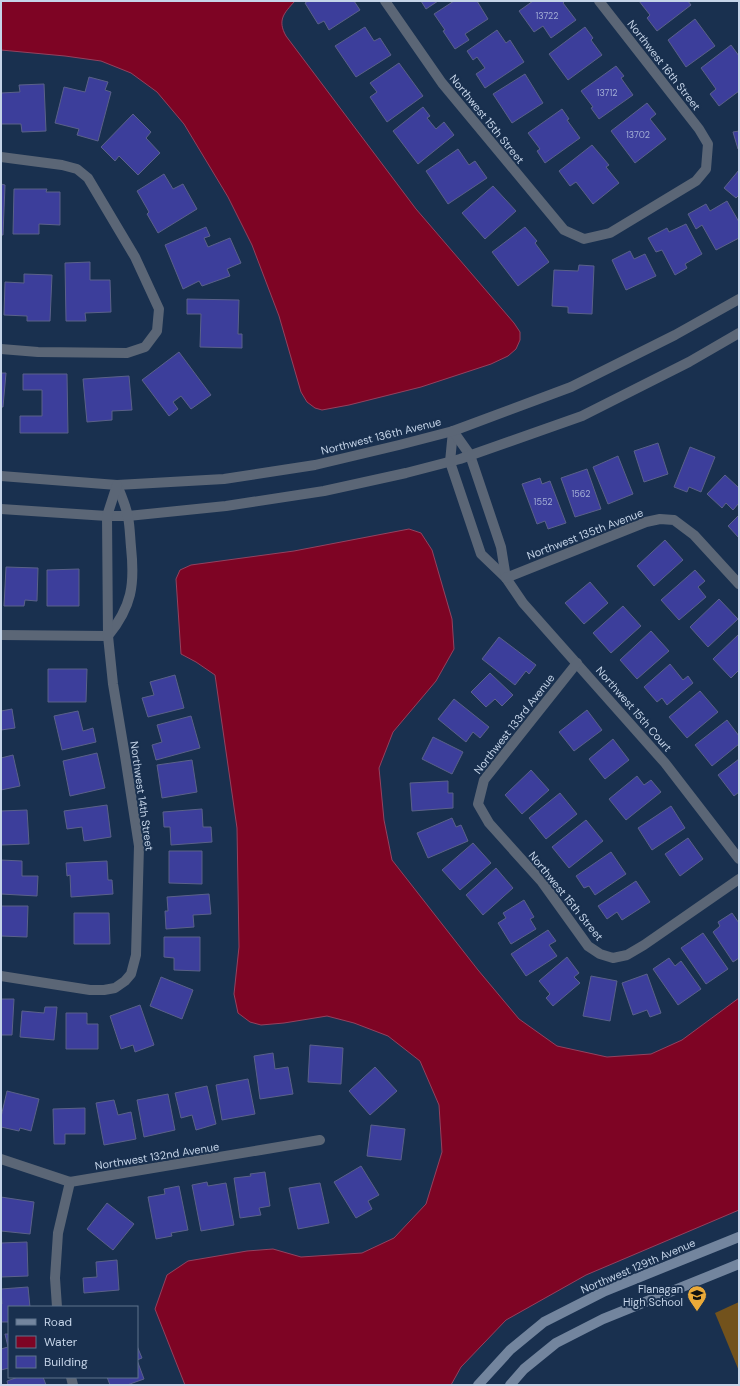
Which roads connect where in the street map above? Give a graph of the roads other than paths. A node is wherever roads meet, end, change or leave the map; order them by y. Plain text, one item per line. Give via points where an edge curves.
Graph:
1 (385, 1) edge
2 (599, 1) edge
3 (708, 144) joint
4 (1, 157) edge
5 (739, 299) edge
6 (739, 333) edge
7 (1, 349) edge
8 (453, 431) junction
9 (470, 455) junction
10 (450, 462) junction
11 (1, 476) edge
12 (118, 485) junction
13 (1, 509) edge
14 (107, 516) junction
15 (128, 516) junction
16 (506, 578) junction
17 (739, 584) edge
18 (1, 635) edge
19 (108, 636) junction
20 (577, 663) junction
21 (478, 804) joint
22 (739, 859) edge
23 (739, 879) edge
24 (1, 976) edge
25 (320, 1140) dead end
26 (1, 1159) edge
27 (70, 1182) junction
28 (739, 1237) edge
29 (739, 1264) edge
30 (57, 1306) edge
31 (478, 1385) edge
32 (510, 1385) edge

1 - 3 street, Northwest 15th Street via 442,83 564,230 584,239 610,233 696,181 706,169
2 - 3 street, Northwest 16th Street
4 - 7 street via 62,164 77,169 88,178 135,257 159,309 157,332 144,347 127,353
5 - 8 street, Northwest 136th Avenue via 571,387
6 - 9 street via 689,362 582,416
8 - 9 street, Northwest 15th Court
8 - 10 street, Northwest 15th Court
8 - 12 street, Northwest 136th Avenue via 315,465 224,478
9 - 10 street
9 - 16 street, Northwest 15th Court via 501,547
10 - 15 street via 324,491 226,506
10 - 16 street, Northwest 15th Court via 481,554
11 - 12 street, Northwest 136th Avenue
12 - 14 street, Northwest 14th Street
12 - 15 street
13 - 14 street
14 - 15 street
14 - 19 street, Northwest 14th Street
15 - 19 street via 134,564 132,590 123,615
16 - 17 street, Northwest 135th Avenue via 660,518 674,520 694,535
16 - 20 street, Northwest 15th Court via 523,603
18 - 19 street
19 - 24 street, Northwest 14th Street via 113,684 139,846 136,955 131,974 115,988 104,990
20 - 21 street, Northwest 133rd Avenue via 484,780
20 - 22 street, Northwest 15th Court via 665,763
21 - 23 street, Northwest 15th Street via 489,823 542,882 588,946 600,954 613,958 627,956
25 - 27 street, Northwest 132nd Avenue
26 - 27 street, Northwest 132nd Avenue
27 - 30 street via 58,1233 55,1278
28 - 31 street, Northwest 129th Avenue via 605,1291 544,1322 510,1350
29 - 32 street via 602,1319 556,1343 524,1369

